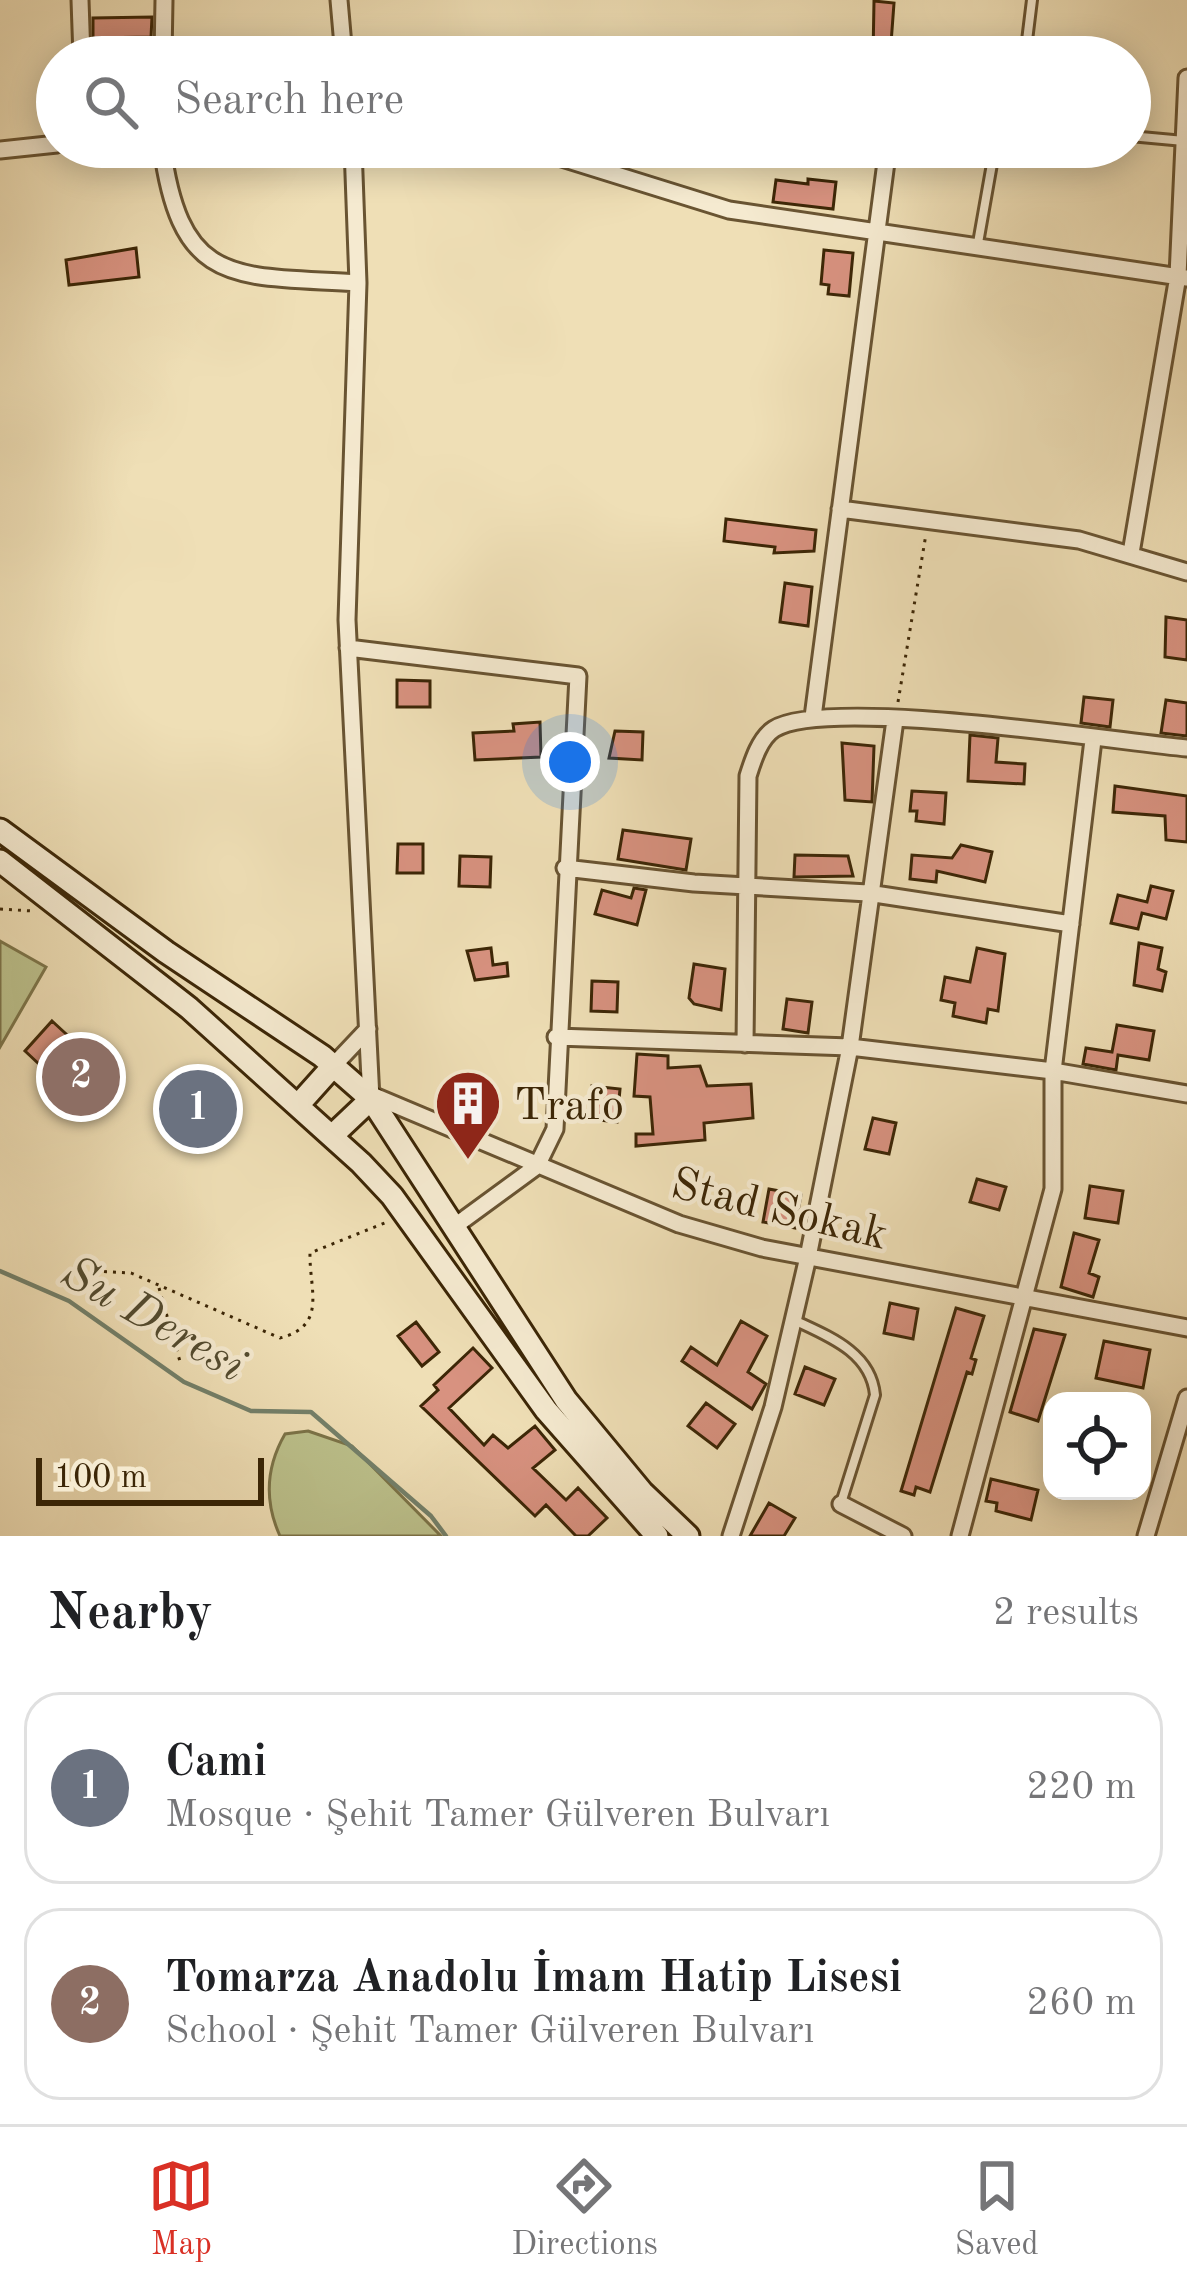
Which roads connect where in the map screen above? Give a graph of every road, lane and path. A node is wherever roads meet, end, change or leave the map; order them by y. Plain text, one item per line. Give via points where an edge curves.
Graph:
1 (80, 0) edge
2 (164, 0) edge
3 (339, 0) edge
4 (1032, 0) edge
5 (81, 36) edge
6 (163, 36) edge
7 (342, 36) edge
8 (1028, 36) edge
9 (1187, 78) edge
10 (1186, 118) edge
11 (1151, 138) edge
12 (1185, 141) edge
13 (36, 146) edge
14 (0, 150) edge
15 (167, 168) edge
16 (353, 168) edge
17 (594, 168) edge
18 (885, 168) edge
19 (991, 168) edge
20 (877, 235) junction
21 (978, 243) junction
22 (1182, 277) edge
23 (358, 283) junction
24 (840, 509) junction
25 (928, 521) junction
26 (1131, 553) junction
27 (1187, 572) edge
28 (348, 648) junction
29 (813, 717) junction
30 (895, 720) junction
31 (1093, 740) junction
32 (1187, 748) edge
33 (0, 830) edge
34 (0, 861) edge
35 (565, 868) junction
36 (743, 885) junction
37 (868, 893) junction
38 (1071, 924) junction
39 (368, 1029) junction
40 (556, 1036) junction
41 (745, 1044) junction
42 (850, 1047) junction
43 (334, 1065) junction
44 (1053, 1071) junction
45 (1187, 1094) edge
46 (373, 1098) junction
47 (300, 1103) junction
48 (333, 1135) junction
49 (537, 1166) junction
50 (409, 1220) junction
51 (455, 1226) junction
52 (808, 1257) junction
53 (95, 1270) dead end
54 (158, 1286) junction
55 (1022, 1297) junction
56 (793, 1319) junction
57 (1187, 1328) edge
58 (181, 1365) dead end
59 (1187, 1398) edge
60 (1166, 1473) junction
61 (1187, 1478) edge
62 (841, 1504) joint
63 (657, 1536) edge
64 (688, 1536) edge
65 (731, 1536) edge
66 (903, 1536) edge
67 (960, 1536) edge
68 (1146, 1536) edge

1 - 5 street
2 - 6 street
3 - 7 street
4 - 8 lane
9 - 10 street
10 - 12 street
11 - 12 lane
12 - 22 street
13 - 14 street
15 - 23 street via 187,237 212,263 233,273
16 - 23 street
17 - 20 street via 729,210
18 - 20 street
19 - 21 lane
20 - 21 street
20 - 24 street
21 - 22 street
22 - 26 street
23 - 28 street
24 - 25 street
24 - 29 street
25 - 26 street
25 - 30 path
26 - 27 street
28 - 35 street via 578,676
28 - 39 street
29 - 30 street
29 - 36 street via 773,729 756,752
30 - 31 street
30 - 37 street
31 - 32 street
31 - 38 street
33 - 43 main road
34 - 47 main road
35 - 36 street
35 - 40 street
36 - 37 street
36 - 41 street
37 - 38 street
37 - 42 street
38 - 44 street
39 - 43 street
39 - 46 street
40 - 41 street
40 - 49 street via 555,1129
41 - 42 street
42 - 44 street
42 - 52 street
43 - 46 main road
43 - 47 main road
44 - 45 street
44 - 55 street via 1052,1189
46 - 48 main road
46 - 49 street, Stad Sokak
46 - 51 main road
47 - 48 main road
48 - 50 main road
49 - 51 street
49 - 52 street, Stad Sokak via 680,1224
50 - 54 path via 375,1224 310,1252 315,1309 292,1335 263,1335
50 - 63 main road via 546,1409
51 - 64 main road via 566,1400
52 - 55 street, Stad Sokak
52 - 56 street
53 - 54 path
54 - 58 path
55 - 57 street, Stad Sokak
55 - 67 street
56 - 62 lane via 861,1360 874,1383
56 - 65 street
59 - 60 street
60 - 61 street
60 - 68 street
62 - 66 street

